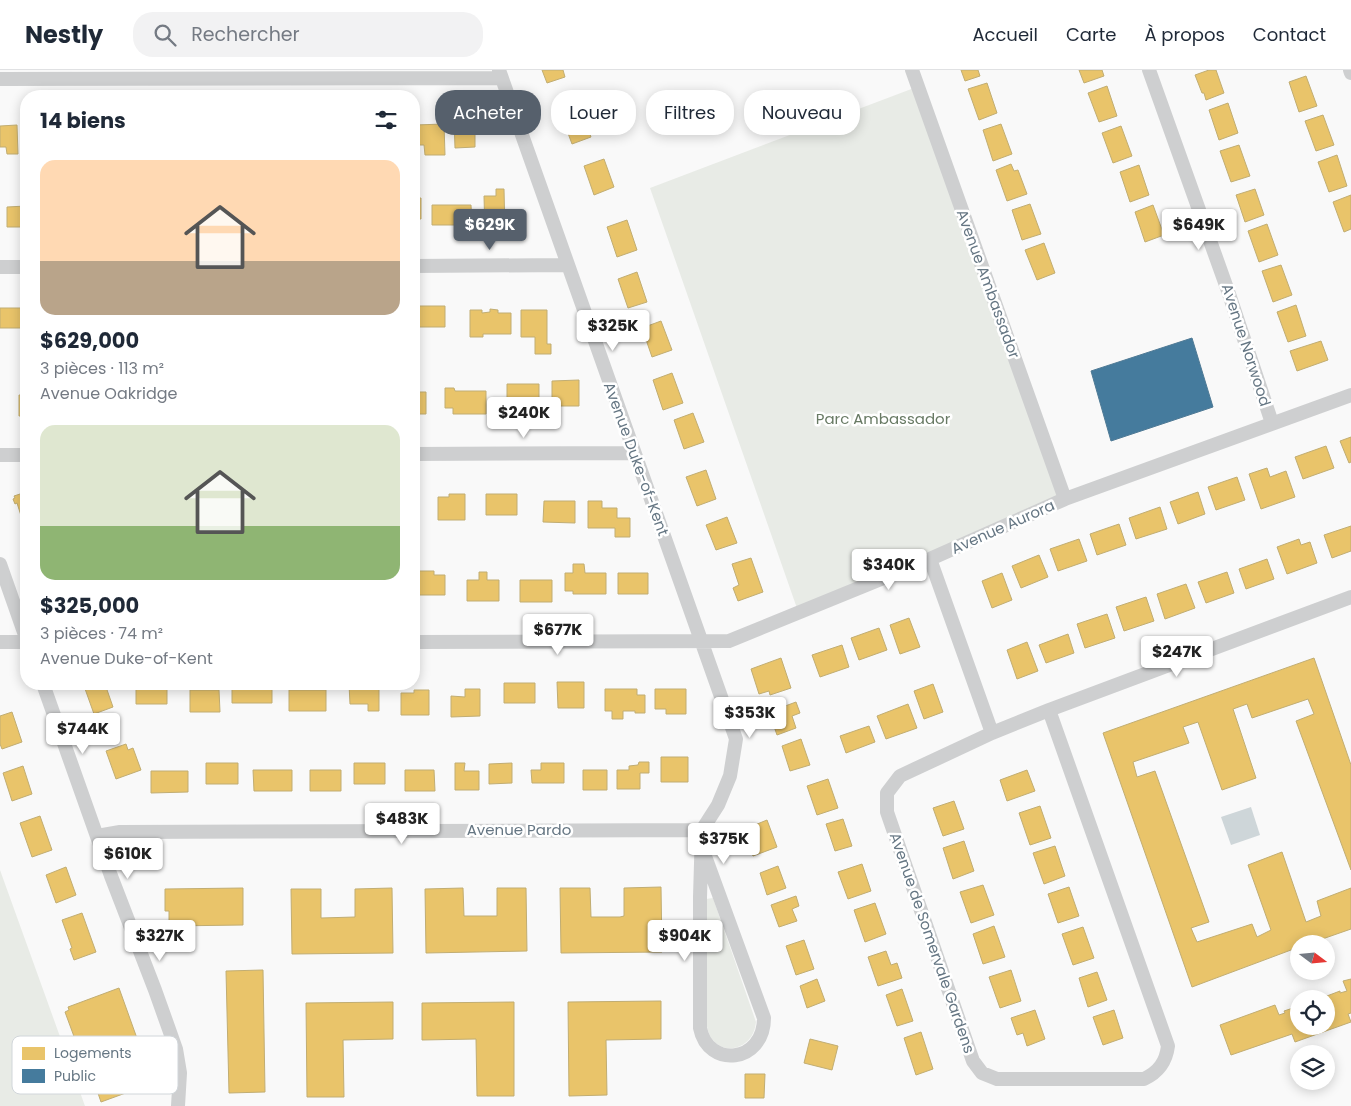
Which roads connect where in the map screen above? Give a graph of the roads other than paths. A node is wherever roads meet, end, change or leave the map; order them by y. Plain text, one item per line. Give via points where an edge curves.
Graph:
1 (912, 70) edge
2 (1149, 70) edge
3 (500, 74) edge
4 (0, 79) edge
5 (567, 265) junction
6 (420, 266) edge
7 (0, 267) edge
8 (20, 267) edge
9 (1351, 395) edge
10 (1272, 423) junction
11 (634, 453) junction
12 (420, 454) edge
13 (0, 455) edge
14 (20, 455) edge
15 (1065, 499) junction
16 (930, 559) junction
17 (0, 564) edge
18 (1351, 597) edge
19 (20, 622) edge
20 (20, 640) edge
21 (0, 642) edge
22 (420, 642) edge
23 (703, 642) junction
24 (45, 690) edge
25 (1049, 710) junction
26 (992, 733) junction
27 (702, 830) junction
28 (97, 836) junction
29 (702, 848) junction
30 (172, 1036) edge
31 (178, 1060) edge
32 (178, 1106) edge

1 - 15 street, Avenue Ambassador
2 - 10 street, Avenue Norwood
3 - 4 street
3 - 5 street, Avenue Duke-of-Kent
5 - 6 street
5 - 11 street, Avenue Duke-of-Kent
7 - 8 street
9 - 10 street, Avenue Aurora
10 - 15 street, Avenue Aurora
11 - 12 street
11 - 23 street, Avenue Duke-of-Kent
13 - 14 street
15 - 16 street, Avenue Aurora
16 - 23 street, Avenue Aurora via 729,641
16 - 26 street
17 - 19 street
18 - 25 street, Avenue de Somervale Gardens
20 - 21 street
22 - 23 street, Avenue Aurora
23 - 27 street, Avenue Duke-of-Kent via 736,740 730,776 718,805
24 - 28 street
25 - 26 street, Avenue de Somervale Gardens
25 - 26 street, Avenue de Somervale Gardens via 1168,1046 1167,1058 1161,1067 1144,1079 996,1079 982,1073 973,1061 887,812 887,793 900,776
27 - 28 street, Avenue Pardo via 120,832
27 - 29 street
28 - 30 street
29 - 29 street via 700,1028 704,1040 713,1049 724,1054 741,1055 756,1044 764,1018
31 - 32 street

